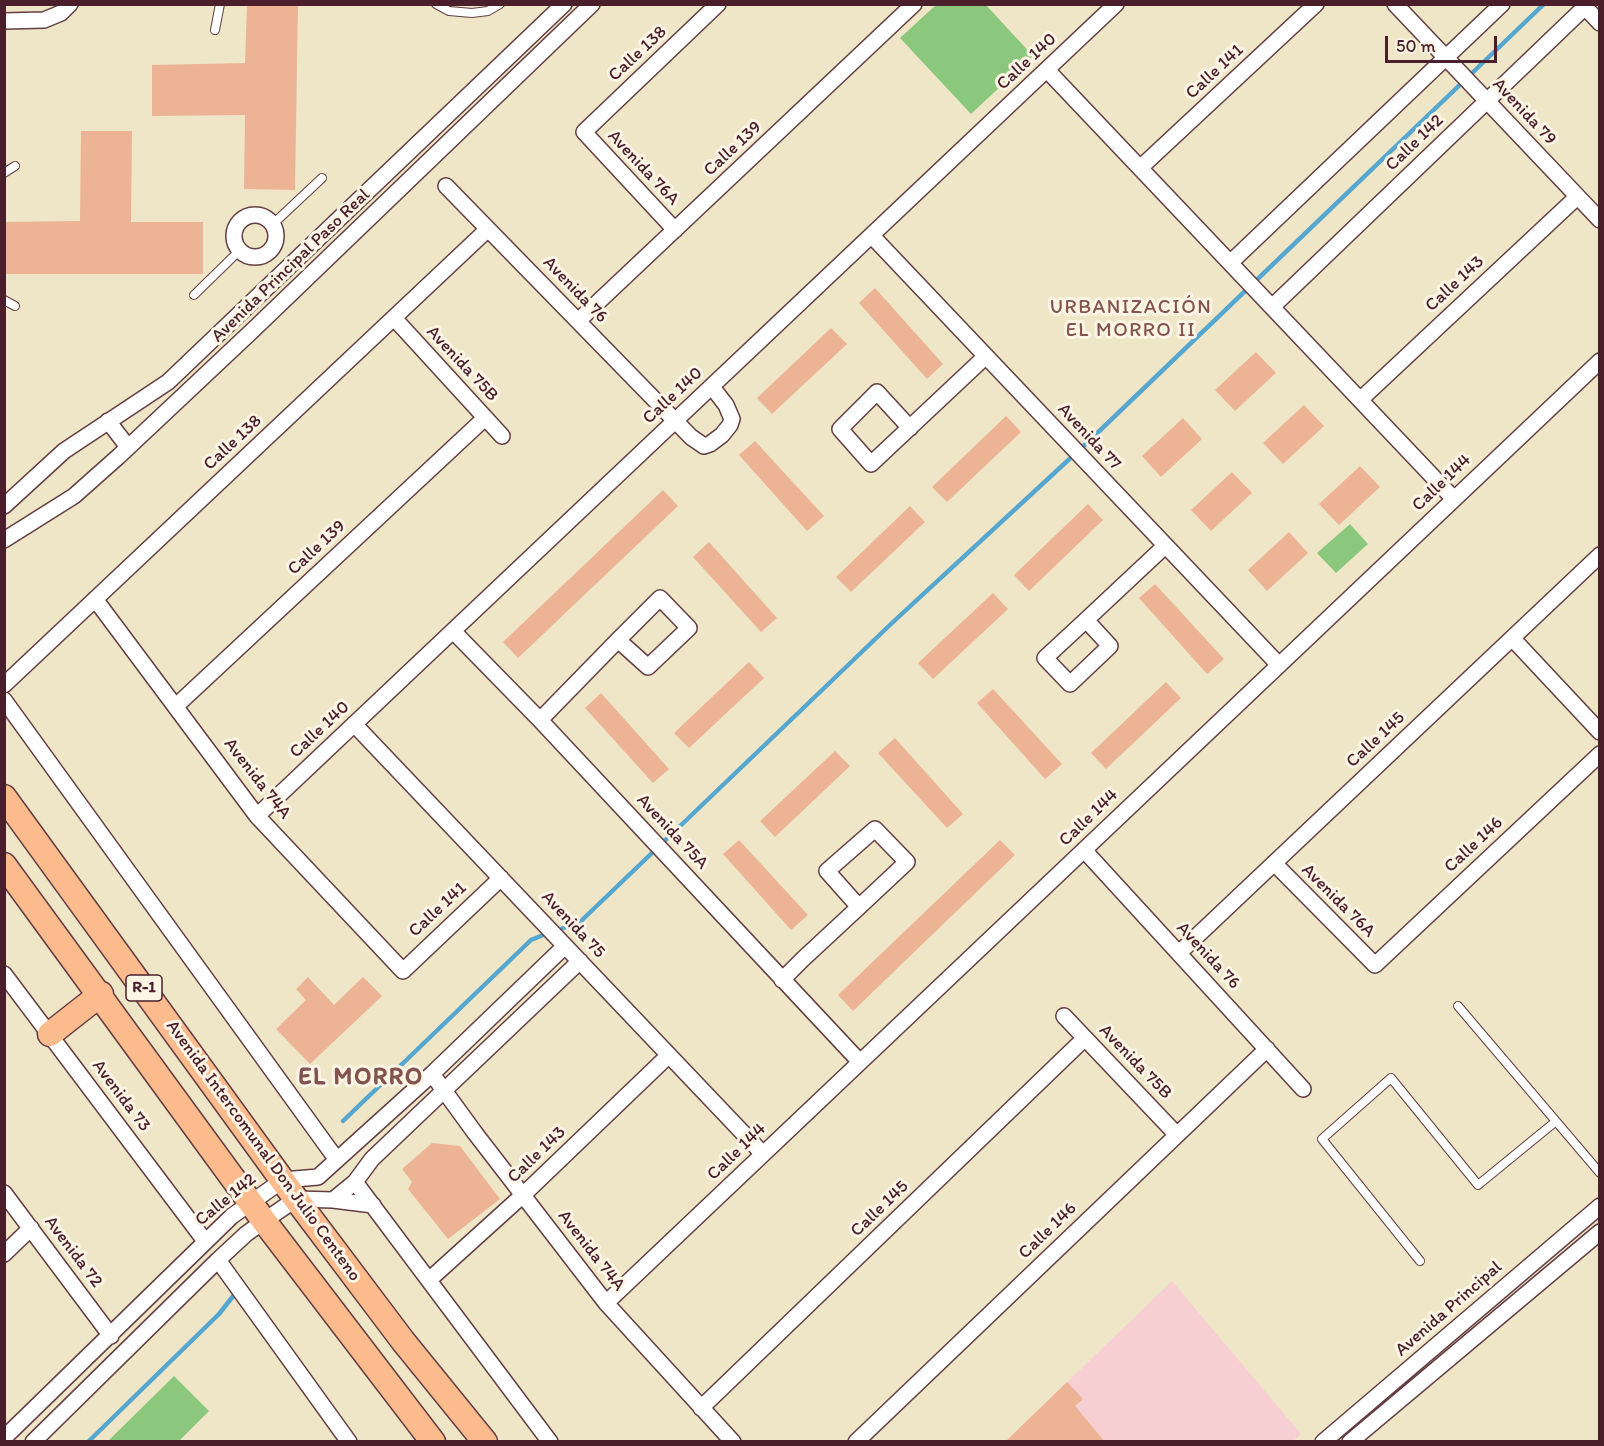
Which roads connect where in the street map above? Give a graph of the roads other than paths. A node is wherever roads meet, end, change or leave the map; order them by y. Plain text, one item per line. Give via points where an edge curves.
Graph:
1 (70, 4) edge
2 (220, 4) edge
3 (436, 4) edge
4 (500, 4) edge
5 (564, 4) edge
6 (592, 4) edge
7 (718, 4) edge
8 (1116, 4) edge
9 (1316, 4) edge
10 (1395, 4) edge
11 (1502, 4) edge
12 (912, 5) edge
13 (1584, 6) edge
14 (51, 10) edge
15 (4, 21) edge
16 (1599, 23) edge
17 (215, 30) dead end
18 (1445, 58) junction
19 (1047, 70) junction
20 (1487, 101) junction
21 (584, 132) joint
22 (15, 166) dead end
23 (1140, 168) junction
24 (4, 173) edge
25 (322, 178) dead end
26 (446, 186) dead end
27 (1577, 197) junction
28 (1599, 220) edge
29 (273, 224) junction
30 (488, 229) junction
31 (675, 230) junction
32 (872, 236) junction
33 (239, 251) junction
34 (269, 252) junction
35 (1230, 263) junction
36 (281, 275) junction
37 (295, 290) junction
38 (194, 295) dead end
39 (4, 300) edge
40 (15, 306) dead end
41 (1272, 307) junction
42 (394, 318) junction
43 (578, 321) junction
44 (986, 356) junction
45 (1599, 360) edge
46 (712, 387) junction
47 (1360, 400) junction
48 (485, 418) junction
49 (108, 421) junction
50 (675, 421) junction
51 (910, 428) junction
52 (502, 436) dead end
53 (128, 447) junction
54 (1454, 499) junction
55 (4, 506) edge
56 (4, 540) edge
57 (1165, 546) junction
58 (1599, 555) edge
59 (95, 599) junction
60 (1086, 620) dead end
61 (453, 631) junction
62 (1512, 638) junction
63 (618, 640) junction
64 (1279, 665) junction
65 (4, 685) edge
66 (4, 700) edge
67 (176, 706) junction
68 (540, 720) junction
69 (354, 724) junction
70 (1599, 732) edge
71 (1599, 754) edge
72 (4, 797) edge
73 (257, 816) junction
74 (1084, 850) junction
75 (1274, 863) junction
76 (4, 864) edge
77 (501, 878) junction
78 (859, 907) junction
79 (562, 942) junction
80 (1179, 953) junction
81 (580, 961) junction
82 (1374, 965) joint
83 (403, 971) joint
84 (4, 974) edge
85 (782, 980) junction
86 (100, 994) junction
87 (1458, 1006) dead end
88 (1064, 1016) dead end
89 (50, 1034) junction
90 (1085, 1038) junction
91 (1267, 1049) junction
92 (669, 1055) junction
93 (860, 1062) junction
94 (432, 1074) junction
95 (1303, 1089) dead end
96 (444, 1090) junction
97 (1555, 1122) junction
98 (1178, 1135) junction
99 (764, 1154) junction
100 (337, 1160) junction
101 (1599, 1173) edge
102 (355, 1182) junction
103 (290, 1189) junction
104 (4, 1193) edge
105 (523, 1195) junction
106 (333, 1200) junction
107 (373, 1205) junction
108 (1599, 1206) edge
109 (258, 1211) junction
110 (31, 1228) junction
111 (1599, 1232) edge
112 (205, 1241) junction
113 (4, 1254) edge
114 (218, 1260) junction
115 (1420, 1260) dead end
116 (429, 1280) junction
117 (606, 1304) junction
118 (111, 1336) junction
119 (1422, 1358) junction
120 (1434, 1371) junction
121 (701, 1408) junction
122 (4, 1438) edge
123 (432, 1441) edge
124 (33, 1442) edge
125 (350, 1442) edge
126 (485, 1442) edge
127 (550, 1442) edge
128 (733, 1442) edge
129 (856, 1442) edge
130 (1323, 1442) edge
131 (1350, 1442) edge

1 - 14 street
2 - 17 lane
3 - 4 lane via 449,11 472,13 489,11
5 - 36 street, Avenida Principal Paso Real
6 - 37 street, Avenida Principal Paso Real
7 - 21 street, Calle 138
8 - 19 street, Calle 140
9 - 23 street, Calle 141
10 - 18 street, Avenida 79
11 - 18 street
12 - 31 street, Calle 139
13 - 16 street
13 - 20 street, Calle 142
14 - 15 street via 44,20
18 - 20 street, Avenida 79
18 - 35 street
19 - 23 street
19 - 32 street, Calle 140
20 - 27 street, Avenida 79
20 - 41 street, Calle 142
21 - 31 street, Avenida 76A
22 - 24 lane
23 - 35 street
25 - 29 lane
26 - 30 street, Avenida 76
27 - 28 street, Avenida 79
27 - 47 street, Calle 143
29 - 33 street via 262,216 242,219 233,238
29 - 34 street via 277,237
30 - 42 street, Calle 138
30 - 43 street, Avenida 76
31 - 43 street, Calle 139
32 - 44 street, Avenida 77
32 - 46 street, Calle 140
33 - 34 street via 252,258
33 - 38 lane
34 - 36 street
35 - 41 street
36 - 37 street
36 - 49 street, Avenida Principal Paso Real via 168,382
37 - 53 street, Avenida Principal Paso Real
39 - 40 lane
41 - 47 street
42 - 48 street, Avenida 75B
42 - 59 street, Calle 138
43 - 50 street, Avenida 76
44 - 51 street
44 - 57 street, Avenida 77
45 - 54 street, Calle 144
46 - 50 street, Calle 140
46 - 50 street, Avenida 76 via 732,419 722,435 704,446
47 - 54 street
48 - 52 street, Avenida 75B
48 - 67 street, Calle 139
49 - 53 street
49 - 55 street, Avenida Principal Paso Real via 64,451
50 - 61 street, Calle 140
51 - 51 street via 871,464 840,429 877,392
53 - 56 street, Avenida Principal Paso Real via 74,496
54 - 64 street, Calle 144
57 - 60 street
57 - 64 street, Avenida 77
58 - 62 street, Calle 145
59 - 65 street, Calle 138
59 - 67 street, Avenida 74A
61 - 68 street, Avenida 75A
61 - 69 street, Calle 140
62 - 70 street
62 - 75 street, Calle 145
63 - 63 street via 660,598 689,628 648,667
63 - 68 street
64 - 74 street, Calle 144
66 - 100 street
67 - 73 street, Avenida 74A
68 - 85 street, Avenida 75A
69 - 73 street, Calle 140
69 - 77 street, Avenida 75
71 - 82 street, Calle 146
72 - 103 main road, Avenida Intercomunal Don Julio Centeno / R-1
73 - 83 street, Avenida 74A
74 - 80 street, Avenida 76
74 - 93 street, Calle 144
75 - 80 street, Calle 145
75 - 82 street, Avenida 76A
76 - 86 main road, Avenida Intercomunal Don Julio Centeno / R-1
77 - 79 street, Avenida 75
77 - 83 street, Calle 141
78 - 78 street via 907,862 875,829 827,871
78 - 85 street
79 - 81 street, Avenida 75
79 - 94 street, Calle 142
80 - 91 street, Avenida 76
81 - 92 street, Avenida 75
81 - 96 street
84 - 89 street, Avenida 73
85 - 93 street, Avenida 75A
86 - 89 main road
86 - 109 main road, Avenida Intercomunal Don Julio Centeno / R-1
87 - 97 lane
88 - 90 street, Avenida 75B
89 - 112 street, Avenida 73
90 - 98 street, Avenida 75B
90 - 121 street, Calle 145
91 - 95 street, Avenida 76
91 - 98 street, Calle 146
92 - 99 street, Avenida 75
92 - 105 street, Calle 143
93 - 99 street, Calle 144
94 - 96 street, Avenida 74A
94 - 100 street, Calle 142
96 - 102 street via 372,1159
96 - 105 street, Avenida 74A
97 - 101 lane
97 - 115 lane via 1478,1185 1391,1078 1322,1139
98 - 129 street, Calle 146
99 - 117 street, Calle 144
100 - 103 street, Calle 142 via 318,1177
102 - 106 street
102 - 107 street
103 - 106 street
103 - 109 street, Calle 142
103 - 109 street, Calle 142
103 - 126 main road, Avenida Intercomunal Don Julio Centeno / R-1 via 403,1341
104 - 110 street, Avenida 72
105 - 116 street, Calle 143
105 - 117 street, Avenida 74A
106 - 107 street
107 - 116 street
108 - 119 street, Avenida Principal
109 - 112 street, Calle 142 via 232,1216
109 - 114 street, Calle 142 via 246,1233
109 - 123 main road, Avenida Intercomunal Don Julio Centeno / R-1
110 - 113 street
110 - 118 street, Avenida 72
111 - 120 street, Avenida Principal
112 - 118 street, Calle 142
114 - 124 street, Calle 142
114 - 125 street
116 - 127 street
117 - 121 street, Avenida 74A
118 - 122 street, Calle 142
119 - 120 street
119 - 130 street, Avenida Principal
120 - 131 street, Avenida Principal
121 - 128 street, Avenida 74A

